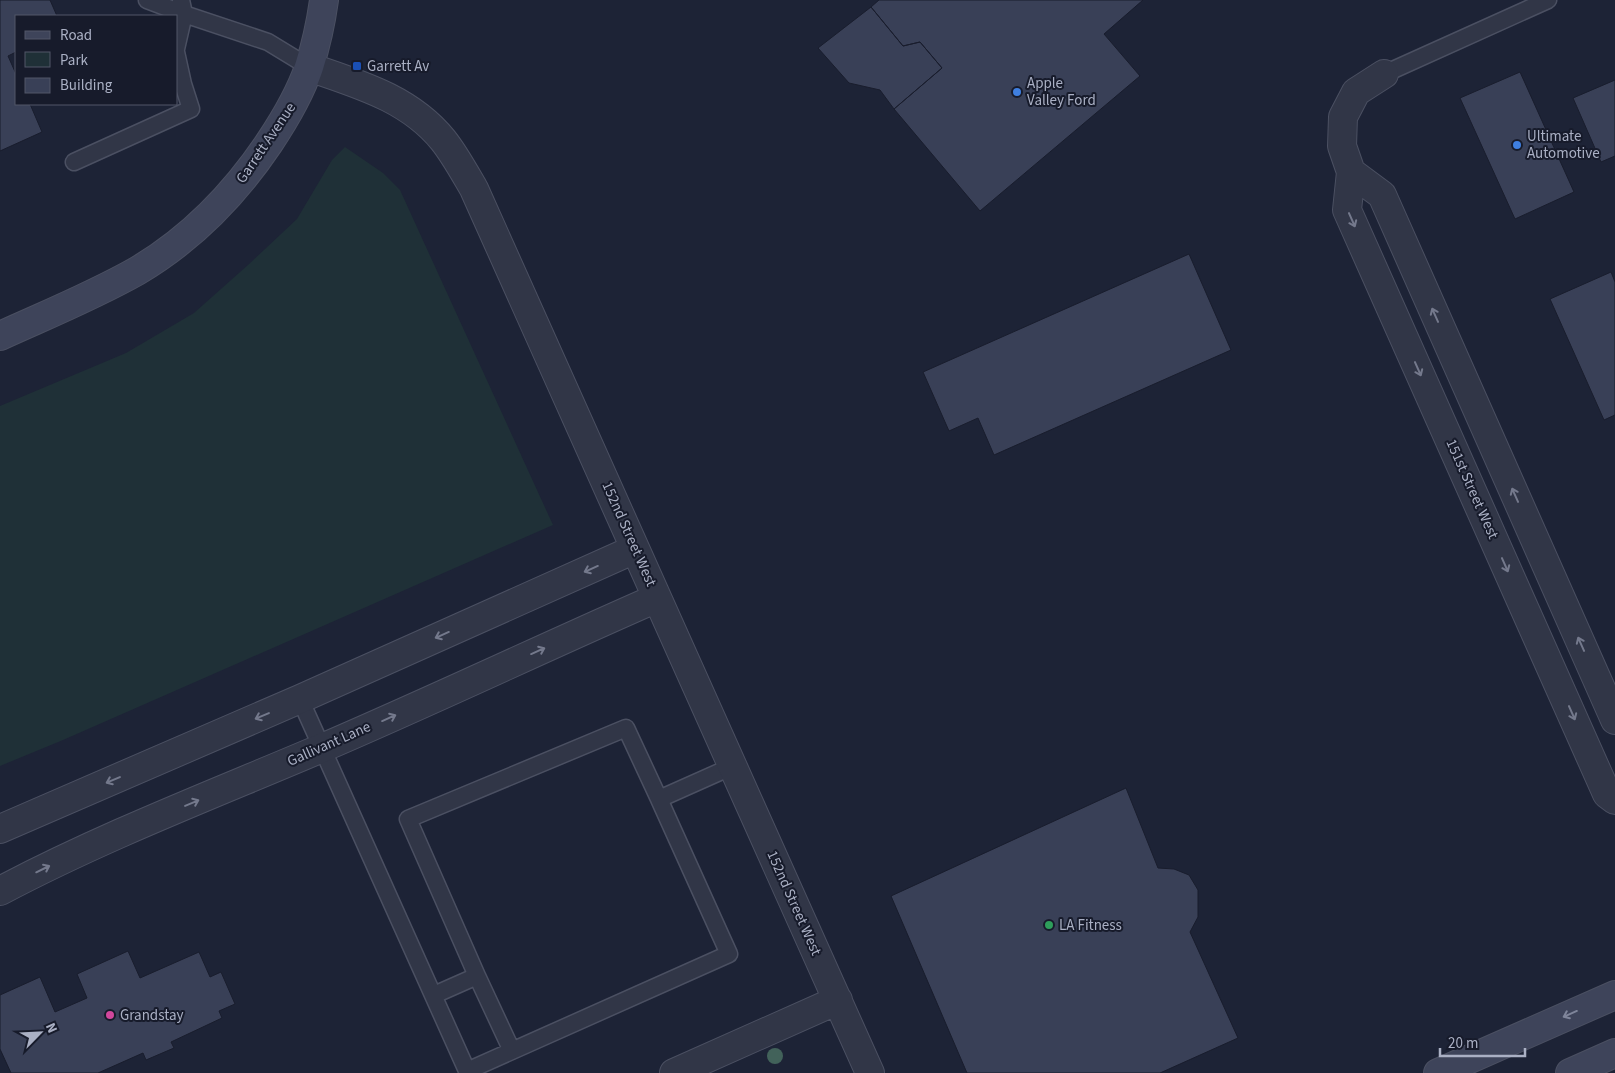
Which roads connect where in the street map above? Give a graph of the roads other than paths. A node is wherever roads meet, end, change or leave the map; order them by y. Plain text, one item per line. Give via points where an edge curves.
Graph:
1 (147, 0) edge
2 (324, 0) edge
3 (1548, 0) edge
4 (182, 7) edge
5 (178, 36) edge
6 (178, 60) edge
7 (309, 67) junction
8 (1384, 74) joint
9 (74, 162) dead end
10 (1351, 172) junction
11 (0, 336) edge
12 (635, 549) junction
13 (657, 598) junction
14 (300, 699) junction
15 (1615, 720) edge
16 (323, 748) junction
17 (733, 766) junction
18 (660, 799) junction
19 (1615, 800) edge
20 (0, 829) edge
21 (0, 891) edge
22 (477, 976) junction
23 (1615, 995) edge
24 (434, 996) junction
25 (838, 1000) junction
26 (512, 1051) junction
27 (1615, 1053) edge
28 (468, 1072) edge
29 (674, 1073) edge
30 (870, 1073) edge
31 (1438, 1073) edge
32 (1570, 1073) edge

1 - 4 lane
2 - 7 street, Garrett Avenue
3 - 8 lane
4 - 5 lane
4 - 7 lane via 268,42
6 - 9 lane via 191,109
7 - 11 street, Garrett Avenue via 281,126 254,166 213,214 161,255 121,279
7 - 12 street, 152nd Street West via 400,102 429,125 454,155 474,189
8 - 10 street, 151st Street West via 1356,92 1343,117 1342,146
15 -> 10 street via 1382,195
10 -> 19 street, 151st Street West via 1348,210 1607,794
12 - 13 street, 152nd Street West
12 -> 14 street
16 -> 13 street, Gallivant Lane
13 - 17 street, 152nd Street West
14 - 16 lane
14 -> 20 street
21 -> 16 street, Gallivant Lane via 118,834
16 - 24 lane
17 - 18 lane
17 - 25 street, 152nd Street West
18 - 22 lane via 626,728 408,819
18 - 26 lane via 729,954
22 - 24 lane
22 - 26 lane
23 -> 31 street
24 - 28 lane
25 - 29 street
25 - 30 street, 152nd Street West
26 - 28 lane
27 - 32 street

